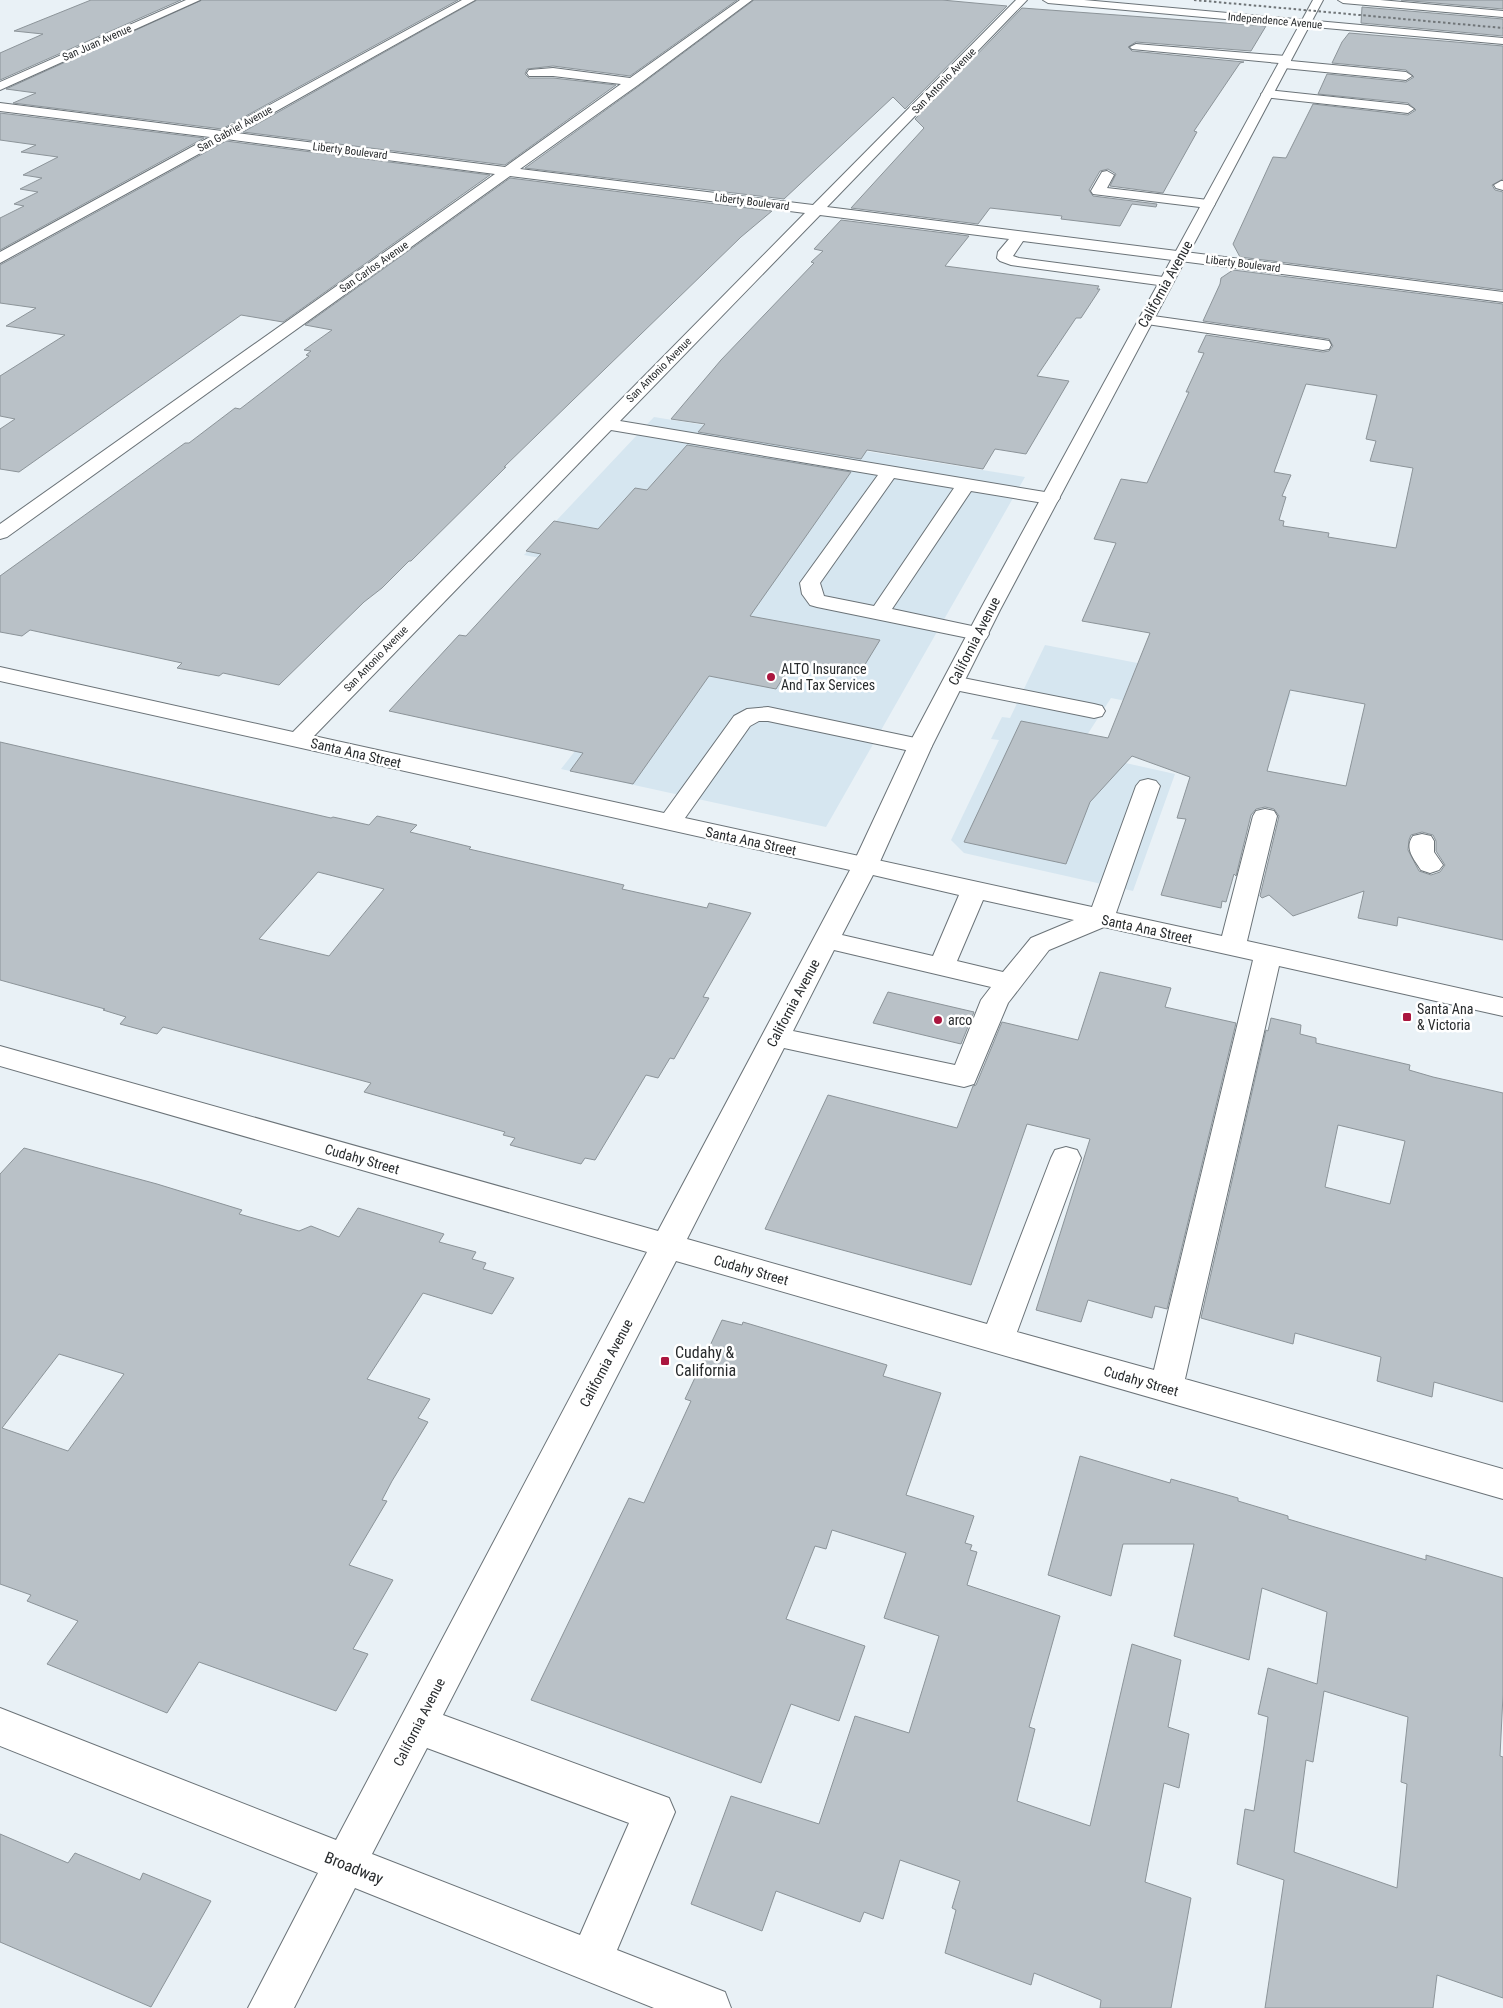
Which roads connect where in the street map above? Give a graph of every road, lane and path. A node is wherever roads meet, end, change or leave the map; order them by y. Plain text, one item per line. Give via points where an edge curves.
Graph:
1 (194, 0) edge
2 (470, 0) edge
3 (747, 0) edge
4 (1022, 0) edge
5 (1048, 0) edge
6 (1318, 0) edge
7 (1343, 0) edge
8 (1410, 3) edge
9 (1503, 14) edge
10 (1307, 24) junction
11 (1503, 41) edge
12 (1136, 48) dead end
13 (1285, 70) junction
14 (533, 73) dead end
15 (1406, 76) dead end
16 (634, 82) junction
17 (0, 86) edge
18 (1267, 94) junction
19 (0, 107) edge
20 (1408, 109) dead end
21 (224, 135) junction
22 (508, 171) junction
23 (1107, 175) dead end
24 (1208, 204) junction
25 (818, 210) junction
26 (1019, 236) junction
27 (1103, 247) junction
28 (1182, 256) junction
29 (0, 258) edge
30 (1087, 271) junction
31 (1166, 281) junction
32 (1503, 297) edge
33 (1146, 320) junction
34 (1323, 345) dead end
35 (606, 424) junction
36 (889, 472) junction
37 (966, 484) junction
38 (1050, 498) junction
39 (0, 533) edge
40 (879, 613) junction
41 (978, 634) junction
42 (0, 674) edge
43 (953, 683) junction
44 (1094, 711) dead end
45 (298, 740) junction
46 (920, 746) junction
47 (1148, 786) dead end
48 (1265, 816) dead end
49 (669, 823) junction
50 (1422, 841) dead end
51 (1430, 865) dead end
52 (865, 866) junction
53 (974, 891) junction
54 (1102, 919) junction
55 (826, 940) junction
56 (1232, 947) junction
57 (1268, 955) junction
58 (941, 967) junction
59 (1009, 982) junction
60 (1503, 1007) edge
61 (776, 1037) junction
62 (0, 1056) edge
63 (1066, 1158) dead end
64 (667, 1246) junction
65 (997, 1341) junction
66 (1166, 1388) junction
67 (1503, 1484) edge
68 (417, 1725) junction
69 (0, 1728) edge
70 (345, 1865) junction
71 (591, 1961) junction
72 (270, 2008) edge
73 (709, 2008) edge

1 - 17 street, San Juan Avenue
2 - 21 street, San Gabriel Avenue
3 - 16 street, San Carlos Avenue
4 - 25 street, San Antonio Avenue
5 - 10 street, Independence Avenue
6 - 10 street, California Avenue
7 - 8 street
8 - 9 street
10 - 11 street, Independence Avenue
10 - 13 street, California Avenue
12 - 13 street
13 - 15 street
13 - 18 street, California Avenue
14 - 16 street via 553,72
16 - 22 street, San Carlos Avenue
18 - 20 street
18 - 24 street, California Avenue
19 - 21 street, Liberty Boulevard
21 - 22 street, Liberty Boulevard
21 - 29 street, San Gabriel Avenue
22 - 25 street, Liberty Boulevard
22 - 39 street, San Carlos Avenue
23 - 24 street via 1098,191
24 - 28 street, California Avenue
25 - 26 street, Liberty Boulevard
25 - 35 street, San Antonio Avenue
26 - 27 street, Liberty Boulevard
26 - 30 street via 1005,258
27 - 28 street, Liberty Boulevard
27 - 30 street
28 - 31 street, California Avenue
28 - 32 street, Liberty Boulevard
30 - 31 street
31 - 33 street, California Avenue
33 - 34 street
33 - 38 street, California Avenue
35 - 36 street
35 - 45 street, San Antonio Avenue
36 - 37 street
36 - 40 street via 810,583 817,601
37 - 38 street
37 - 40 street
38 - 41 street, California Avenue
40 - 41 street
41 - 43 street, California Avenue
42 - 45 street, Santa Ana Street
43 - 44 street
43 - 46 street, California Avenue
45 - 49 street, Santa Ana Street
46 - 49 street via 755,714 742,721
46 - 52 street, California Avenue
47 - 54 street
48 - 56 street
49 - 52 street, Santa Ana Street
50 - 51 street via 1422,852
52 - 53 street, Santa Ana Street
52 - 55 street, California Avenue
53 - 54 street, Santa Ana Street
53 - 58 street
54 - 56 street, Santa Ana Street
54 - 59 street via 1040,944
55 - 58 street
55 - 61 street, California Avenue
56 - 57 street, Santa Ana Street
57 - 60 street, Santa Ana Street
57 - 66 street
58 - 59 street
59 - 61 street via 995,1000 964,1077
61 - 64 street, California Avenue
62 - 64 street, Cudahy Street
63 - 65 street
64 - 65 street, Cudahy Street
64 - 68 street, California Avenue
65 - 66 street, Cudahy Street
66 - 67 street, Cudahy Street
68 - 70 street, California Avenue
68 - 71 street via 655,1812
69 - 70 street, Broadway
70 - 71 street, Broadway
70 - 72 street, California Avenue
71 - 73 street, Broadway

